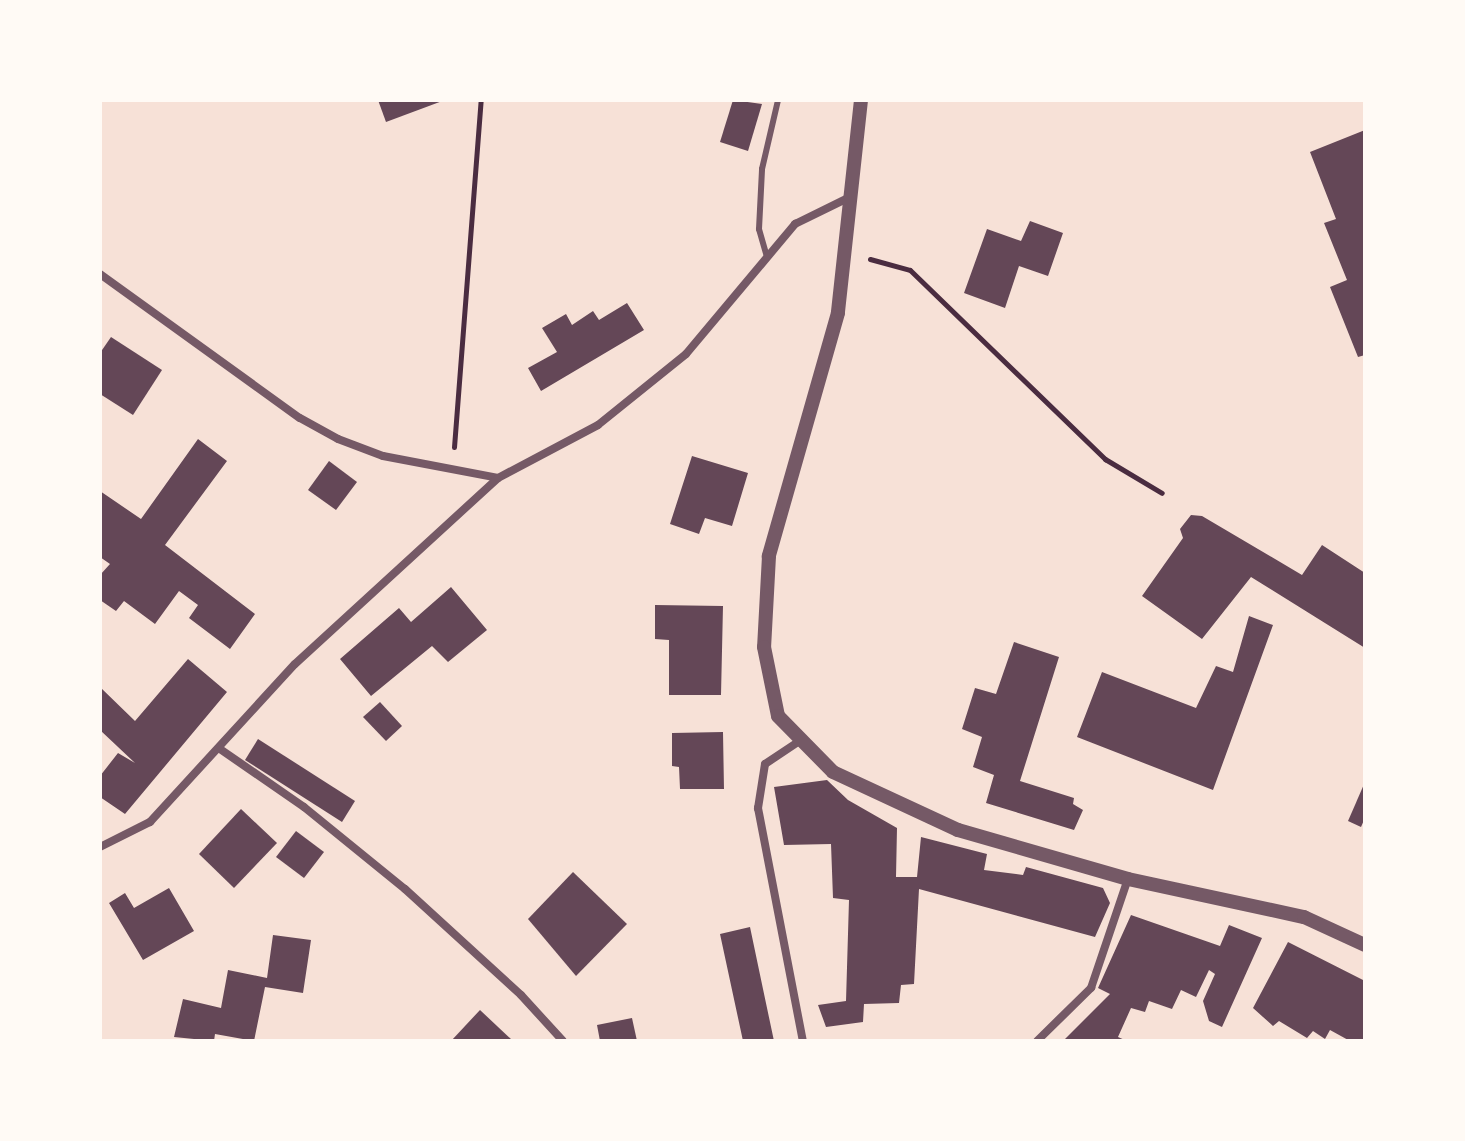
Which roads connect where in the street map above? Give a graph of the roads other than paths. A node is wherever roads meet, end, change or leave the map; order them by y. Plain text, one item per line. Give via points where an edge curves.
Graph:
1 (778, 100) edge
2 (861, 100) edge
3 (853, 195) junction
4 (767, 258) junction
5 (100, 274) edge
6 (498, 478) junction
7 (801, 740) junction
8 (220, 749) junction
9 (100, 847) edge
10 (1128, 879) junction
11 (1365, 945) edge
12 (563, 1041) edge
13 (803, 1041) edge
14 (1037, 1041) edge

1 - 4 lane via 762,169 759,229
2 - 3 street
3 - 4 street via 795,224
3 - 7 street via 838,313 769,556 764,647 778,716
4 - 6 street via 686,354 598,425
5 - 6 street via 300,418 383,456
6 - 8 street via 295,664
7 - 10 street via 833,772 958,830
7 - 13 street via 765,764 758,808
8 - 9 street via 150,822
8 - 12 street via 304,807 405,889 521,995
10 - 11 street via 1304,917
10 - 14 street via 1091,988

